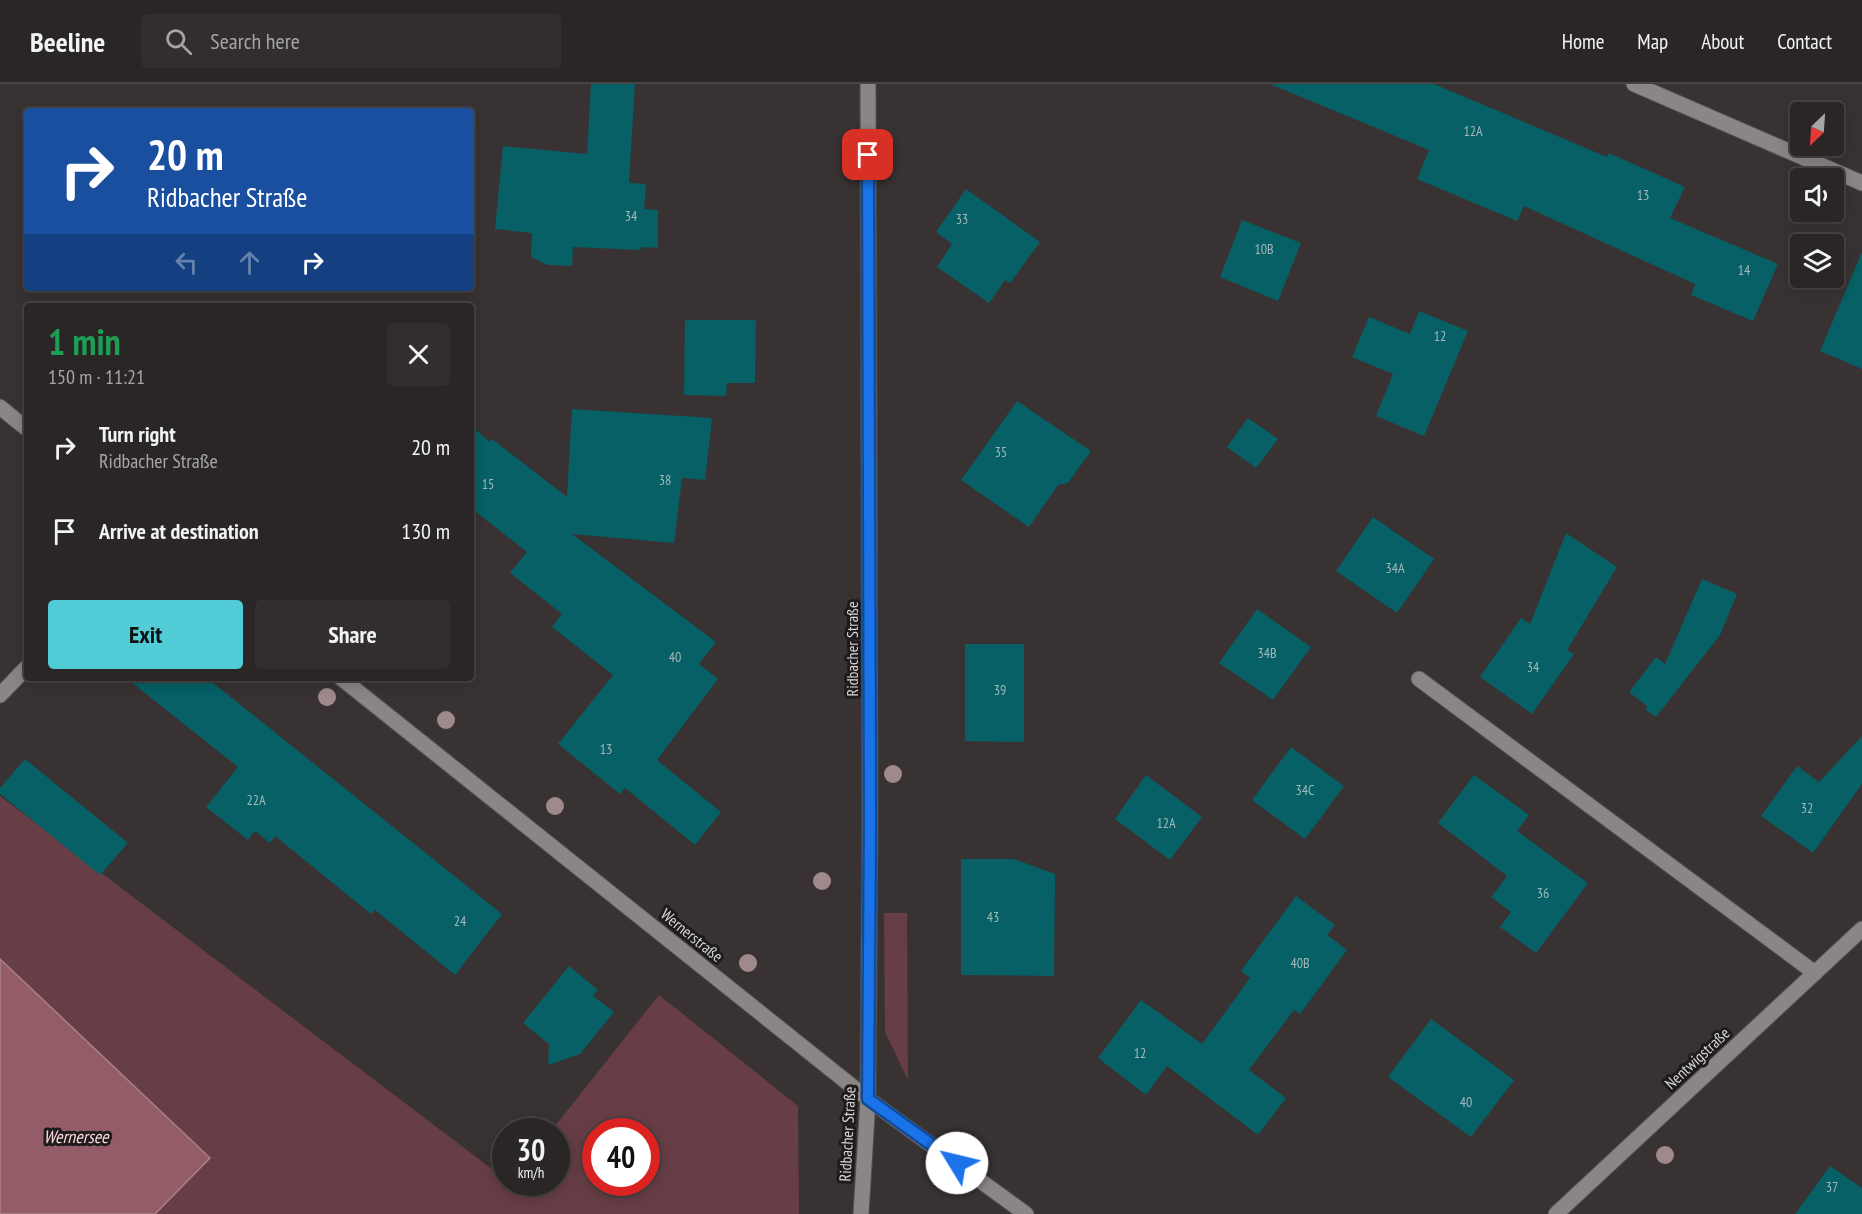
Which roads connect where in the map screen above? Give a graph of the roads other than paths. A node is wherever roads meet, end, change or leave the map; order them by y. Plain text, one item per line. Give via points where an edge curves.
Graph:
1 (868, 84) edge
2 (1634, 84) edge
3 (1665, 90) edge
4 (1862, 183) edge
5 (0, 407) edge
6 (24, 427) edge
7 (24, 670) edge
8 (1419, 679) dead end
9 (345, 681) edge
10 (0, 695) edge
11 (1862, 929) edge
12 (1815, 973) junction
13 (868, 1099) junction
14 (861, 1214) edge
15 (1026, 1214) edge
16 (1556, 1214) edge

1 - 13 street, Ridbacher Straße
2 - 3 street
3 - 4 street
5 - 6 street
7 - 10 street
8 - 12 street
9 - 13 street, Wernerstraße
11 - 12 street, Nentwigstraße
12 - 16 street, Nentwigstraße
13 - 14 street, Ridbacher Straße
13 - 15 street, Wernerstraße

